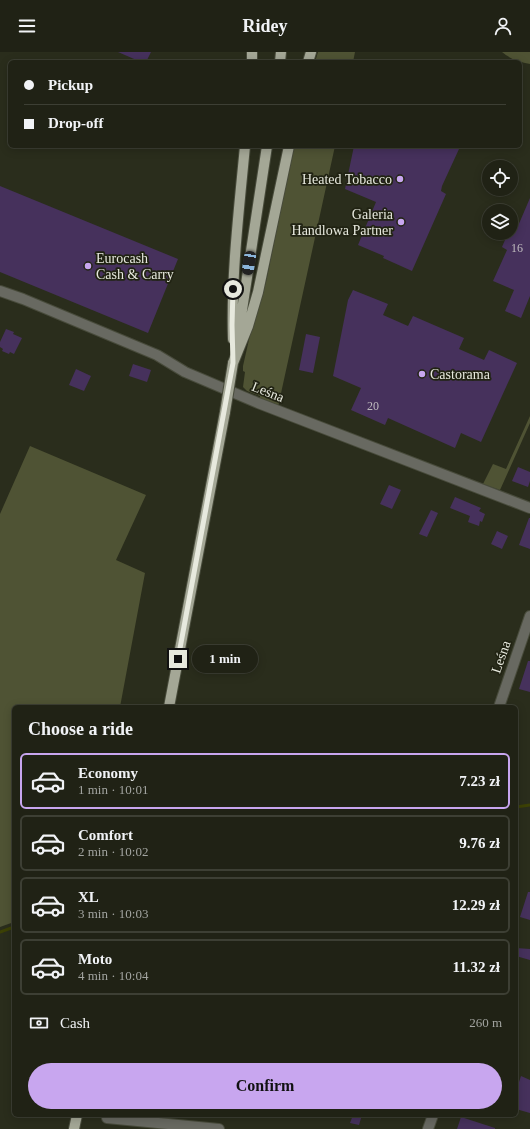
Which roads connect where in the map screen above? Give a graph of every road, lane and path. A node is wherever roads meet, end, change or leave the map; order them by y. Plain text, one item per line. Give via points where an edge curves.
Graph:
1 (245, 148) edge
2 (267, 148) edge
3 (289, 148) edge
4 (0, 291) edge
5 (233, 363) junction
6 (530, 508) edge
7 (530, 616) edge
8 (169, 705) edge
9 (500, 705) edge
10 (77, 1117) edge
11 (431, 1117) edge
12 (107, 1118) dead end
13 (74, 1129) edge
14 (219, 1129) edge
15 (428, 1129) edge

1 - 5 main road via 233,289
2 - 5 main road
3 - 5 main road via 258,292
4 - 6 street, Leśna via 150,352 184,372 258,403
5 - 8 main road, bridge
7 - 9 street, Leśna
10 - 13 main road
11 - 15 street
12 - 14 street

